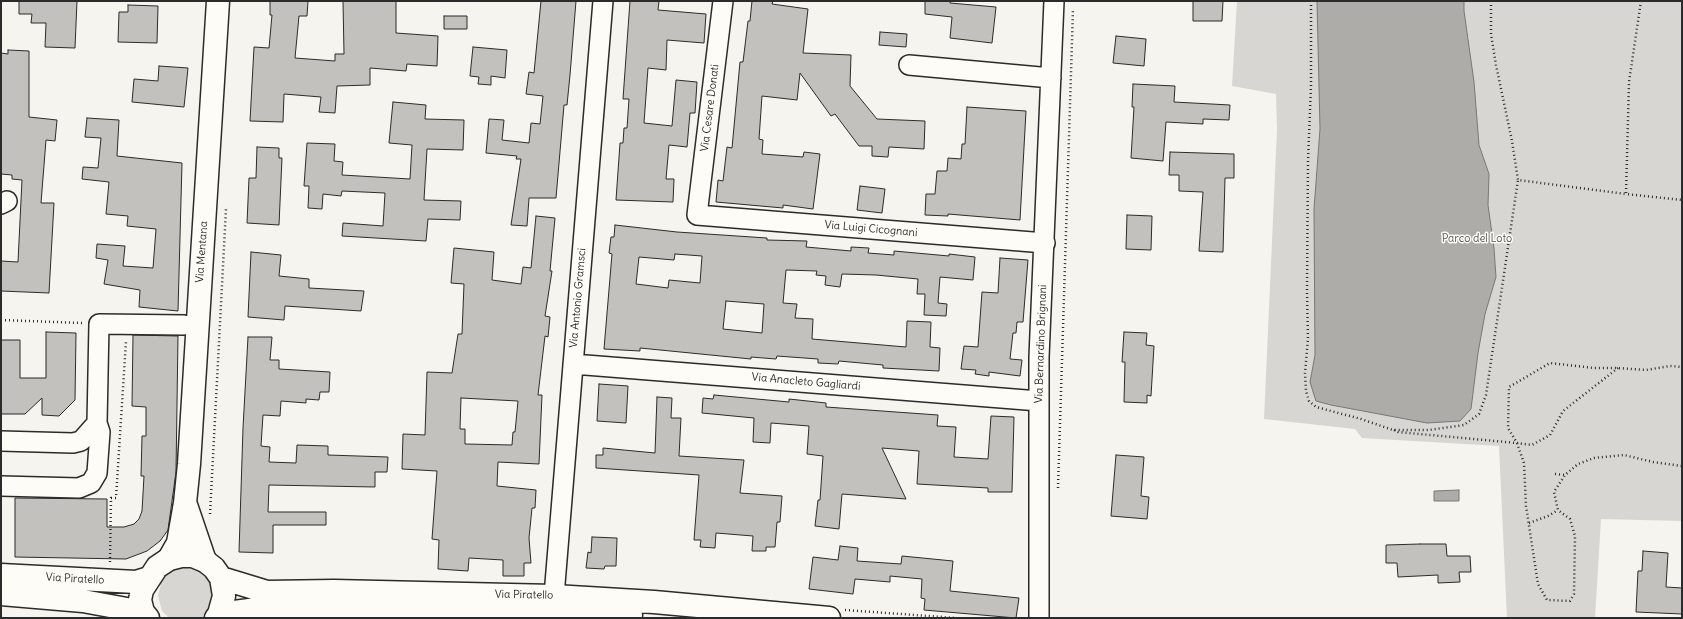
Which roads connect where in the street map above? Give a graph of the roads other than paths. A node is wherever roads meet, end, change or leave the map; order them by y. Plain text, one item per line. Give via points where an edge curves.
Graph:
1 (218, 1) edge
2 (603, 1) edge
3 (723, 1) edge
4 (1054, 1) edge
5 (909, 65) dead end
6 (1052, 78) junction
7 (697, 215) joint
8 (1045, 243) junction
9 (184, 325) dead end
10 (573, 364) junction
11 (1039, 401) junction
12 (97, 423) junction
13 (1, 441) edge
14 (1, 486) edge
15 (185, 503) junction
16 (169, 559) junction
17 (204, 561) junction
18 (1, 575) edge
19 (149, 578) junction
20 (221, 578) junction
21 (1, 594) edge
22 (553, 609) edge
23 (834, 614) edge
24 (146, 615) edge
25 (1038, 615) edge
26 (218, 616) edge
27 (678, 618) edge

1 - 15 main road, Via Mentana
2 - 10 street, Via Antonio Gramsci
3 - 7 street, Via Cesare Donati
4 - 6 street, Via Bernardino Brignani
5 - 6 street
6 - 8 street, Via Bernardino Brignani
7 - 8 street, Via Luigi Cicognani
8 - 11 street, Via Bernardino Brignani
9 - 12 street via 99,324
10 - 11 street, Via Anacleto Gagliardi
10 - 22 street, Via Antonio Gramsci
11 - 25 street, Via Bernardino Brignani
12 - 13 street via 81,441 73,443
12 - 14 street via 100,432 97,473 91,483 79,488
15 - 16 main road, Via Mentana via 178,542
15 - 17 main road, Via Mentana
16 - 17 main road via 193,556
16 - 19 main road, Via Piratello via 157,567
17 - 20 main road via 214,568
18 - 19 main road, Via Piratello via 136,582
19 - 24 main road, Via Piratello via 140,600
20 - 22 main road, Via Piratello via 267,592 334,591
20 - 26 main road, Via Piratello via 224,596
21 - 24 main road, Via Piratello via 83,601
22 - 23 main road, Via Piratello via 654,602
22 - 26 main road, Via Piratello via 288,608 257,609
22 - 27 main road, Via Piratello

